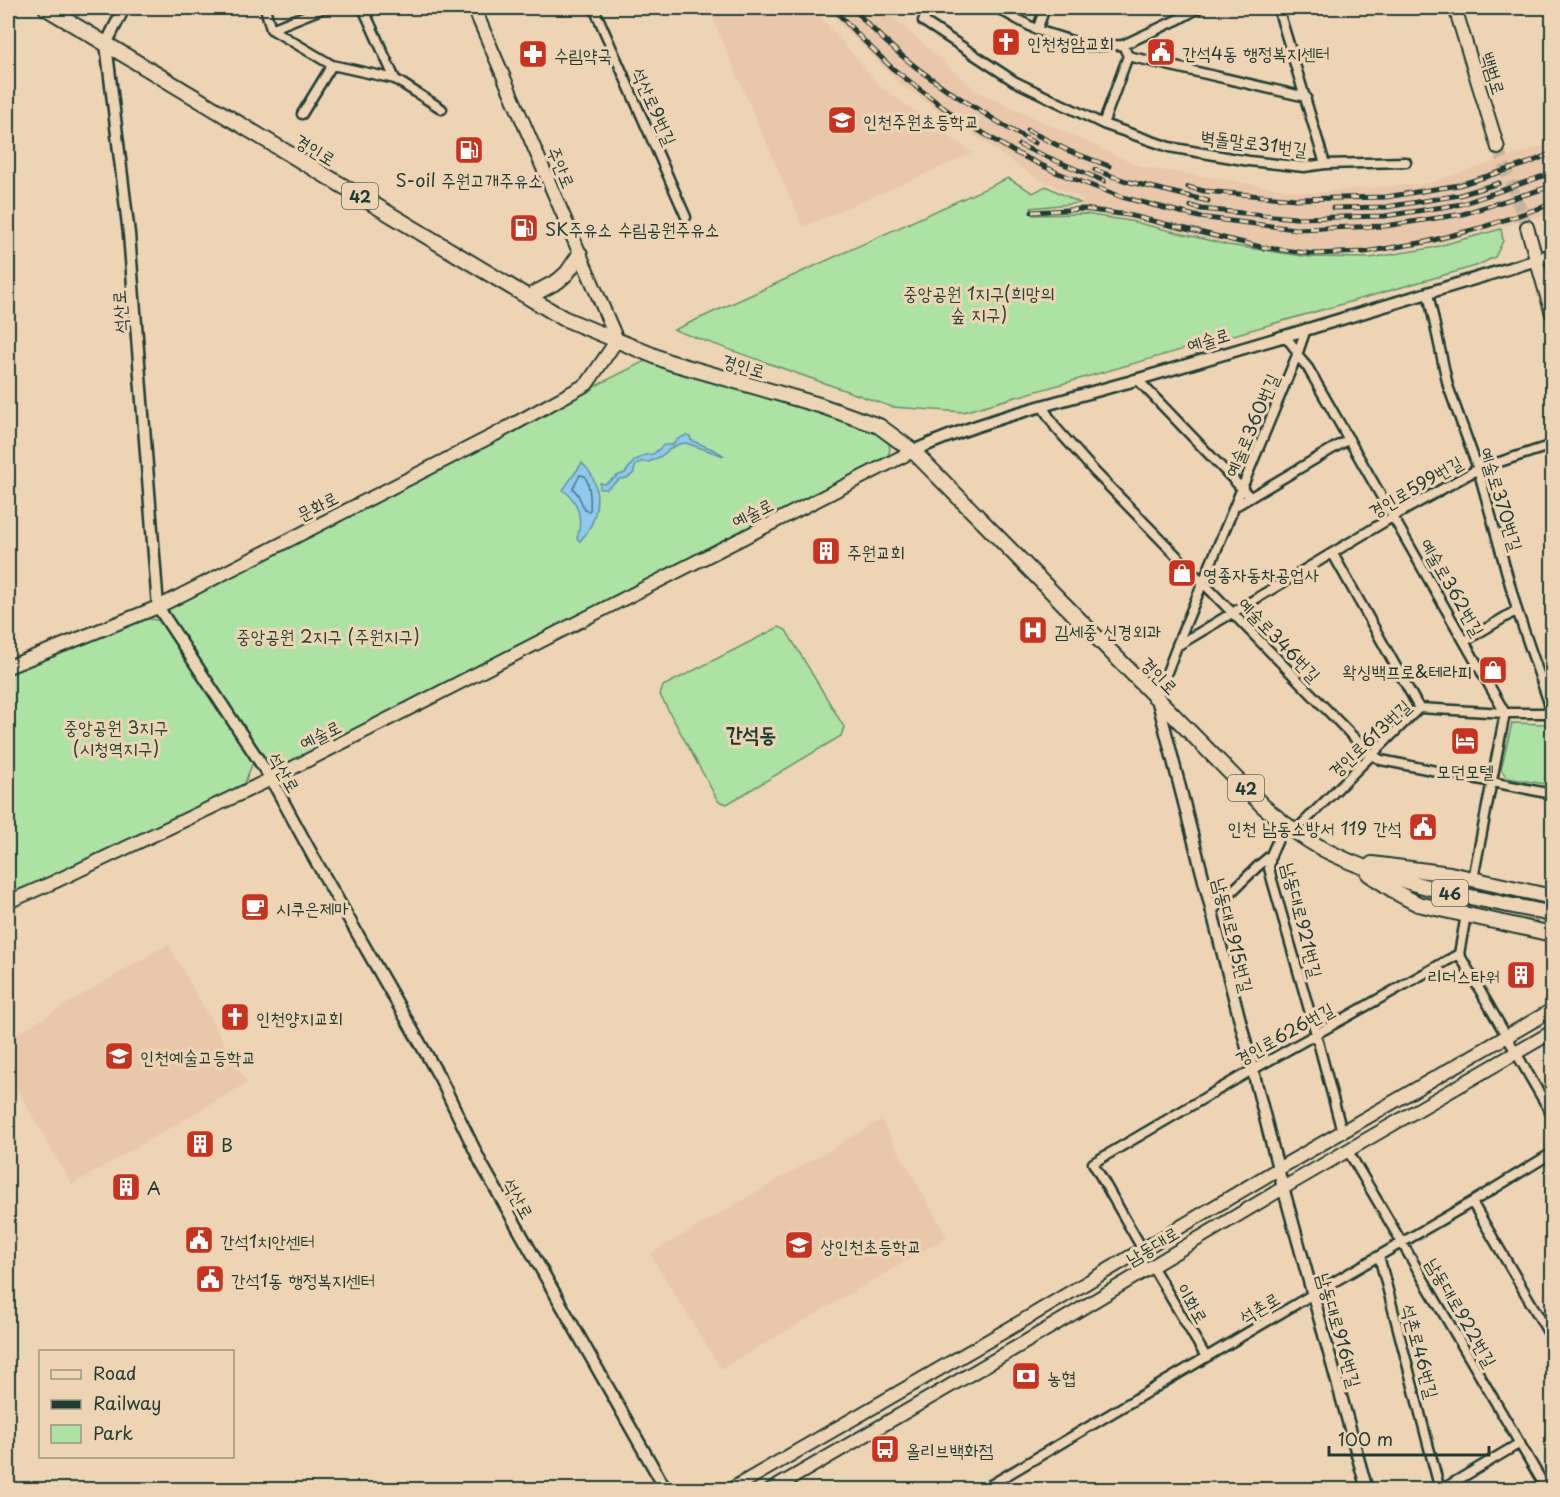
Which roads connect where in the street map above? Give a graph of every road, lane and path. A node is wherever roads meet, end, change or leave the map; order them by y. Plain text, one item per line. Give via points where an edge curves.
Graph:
1 (46, 8) edge
2 (124, 8) edge
3 (265, 8) edge
4 (324, 8) edge
5 (363, 8) edge
6 (474, 8) edge
7 (594, 8) edge
8 (931, 8) edge
9 (997, 8) edge
10 (1045, 8) edge
11 (1199, 8) edge
12 (1278, 8) edge
13 (1455, 8) edge
14 (271, 29) junction
15 (1037, 30) junction
16 (106, 44) junction
17 (1123, 45) junction
18 (1128, 56) junction
19 (333, 65) junction
20 (395, 79) junction
21 (1306, 97) junction
22 (442, 110) dead end
23 (302, 114) dead end
24 (1103, 124) junction
25 (1498, 148) tunnel mouth
26 (1406, 162) dead end
27 (1324, 164) junction
28 (686, 217) dead end
29 (1527, 227) tunnel mouth
30 (1552, 253) edge
31 (580, 254) junction
32 (1537, 260) junction
33 (1428, 293) junction
34 (528, 297) junction
35 (1552, 314) edge
36 (1306, 329) junction
37 (1281, 336) junction
38 (617, 340) junction
39 (1297, 355) junction
40 (1137, 380) junction
41 (1042, 406) junction
42 (1349, 440) junction
43 (1552, 445) edge
44 (914, 451) junction
45 (1478, 470) junction
46 (1242, 489) junction
47 (1250, 498) junction
48 (1234, 507) junction
49 (1394, 516) junction
50 (1333, 554) junction
51 (1203, 584) junction
52 (158, 607) junction
53 (1517, 610) junction
54 (1232, 613) junction
55 (1465, 641) junction
56 (1177, 646) junction
57 (8, 667) edge
58 (1157, 698) junction
59 (1419, 708) junction
60 (1552, 712) edge
61 (1505, 713) junction
62 (1373, 756) junction
63 (272, 779) junction
64 (1491, 782) junction
65 (1552, 795) edge
66 (1290, 828) junction
67 (1271, 855) junction
68 (1349, 861) junction
69 (1473, 879) junction
70 (1552, 897) edge
71 (8, 902) edge
72 (1211, 912) junction
73 (1552, 914) edge
74 (1466, 915) junction
75 (1552, 934) edge
76 (1459, 954) junction
77 (1552, 1010) edge
78 (1552, 1032) edge
79 (1316, 1034) junction
80 (1506, 1037) junction
81 (1515, 1053) junction
82 (1252, 1070) junction
83 (1552, 1115) edge
84 (1342, 1132) junction
85 (1348, 1151) junction
86 (1552, 1153) edge
87 (1281, 1179) junction
88 (1472, 1202) junction
89 (1402, 1243) junction
90 (1143, 1250) junction
91 (1379, 1256) junction
92 (1152, 1266) junction
93 (1313, 1294) junction
94 (1552, 1339) edge
95 (1206, 1357) junction
96 (1520, 1443) junction
97 (666, 1490) edge
98 (730, 1490) edge
99 (771, 1490) edge
100 (982, 1490) edge
101 (1367, 1490) edge
102 (1440, 1490) edge
103 (1547, 1490) edge

1 - 16 main road, 경인로 / 42
2 - 16 street
3 - 14 street
4 - 14 street
5 - 20 street
6 - 31 main road, 주안로
7 - 28 street, 석산로9번길
8 - 24 street, 벽돌말로31번길 via 923,21 1014,81
9 - 15 street
10 - 15 street
11 - 17 street
12 - 21 street
13 - 25 main road, 백범로
14 - 19 street
15 - 17 street via 1088,46
16 - 34 main road, 경인로 / 42
16 - 52 street, 석산로 via 129,234
17 - 18 street
18 - 21 street
18 - 24 street
19 - 20 street
19 - 23 street
20 - 22 street
21 - 27 street
24 - 27 street, 벽돌말로31번길 via 1168,147 1304,167
26 - 27 street, 벽돌말로31번길
29 - 32 main road
30 - 32 street, 예술로
31 - 34 main road via 558,281
31 - 38 main road, 주안로
32 - 33 street, 예술로
32 - 35 main road
33 - 36 street, 예술로
33 - 45 street, 예술로370번길 via 1448,386
34 - 38 main road, 경인로 / 42 via 564,318
36 - 37 street, 예술로
36 - 39 street, 예술로360번길
37 - 39 street, 예술로362번길 via 1290,342
37 - 40 street, 예술로
38 - 44 main road, 경인로 / 42 via 669,362 879,426
38 - 52 main road, 문화로 via 587,384
39 - 42 street, 예술로362번길
39 - 46 street, 예술로360번길
40 - 41 street, 예술로
40 - 46 street
41 - 44 street, 예술로 via 947,436
41 - 51 street, 예술로346번길 via 1095,472
42 - 47 street, 예술로360번길
42 - 49 street, 예술로362번길
43 - 45 street, 경인로599번길
44 - 58 main road, 경인로 / 42
44 - 63 main road, 예술로
45 - 49 street, 경인로599번길
45 - 53 street, 예술로370번길
46 - 47 street
46 - 48 street, 예술로360번길
47 - 48 street, 예술로360번길
48 - 51 street, 예술로360번길
49 - 50 street, 경인로599번길
49 - 55 street, 예술로362번길
50 - 54 street, 경인로599번길
50 - 59 street
51 - 54 street, 예술로346번길
51 - 56 street, 예술로360번길
52 - 57 main road, 문화로
52 - 63 street, 석산로
53 - 55 street
53 - 60 street, 예술로370번길
54 - 56 street, 경인로599번길
54 - 62 street, 예술로346번길
55 - 61 street, 예술로362번길
56 - 58 street
58 - 66 main road, 경인로 / 42 via 1263,806
58 - 72 street, 남동대로915번길
59 - 61 street, 경인로613번길
59 - 62 street, 경인로613번길
60 - 61 street, 경인로613번길
61 - 64 street
62 - 64 street, 예술로346번길
62 - 66 street, 경인로613번길
63 - 71 main road, 예술로
63 - 97 street, 석산로 via 440,1078 486,1173
64 - 65 street, 예술로346번길
64 - 69 street
66 - 67 street
66 - 68 main road, 경인로 / 42
67 - 72 street
67 - 79 street, 남동대로921번길 via 1272,880
68 - 69 main road, 경인로 / 42
68 - 73 main road, 경인로 / 46 via 1444,891
68 - 74 main road, 경인로 / 42 via 1418,904
69 - 70 main road, 경인로 / 42
72 - 82 street, 남동대로915번길
74 - 75 main road, 경인로 / 42
74 - 76 street
76 - 79 street, 경인로626번길
76 - 80 street
77 - 80 main road
78 - 81 main road, 남동대로
79 - 82 street, 경인로626번길
79 - 84 street, 남동대로921번길
80 - 81 street
80 - 84 main road
81 - 83 street
81 - 85 main road, 남동대로
82 - 87 street, 남동대로915번길
82 - 90 street, 경인로626번길 via 1093,1163
84 - 87 main road
85 - 87 main road, 남동대로
85 - 89 street, 남동대로922번길
86 - 88 street, 석촌로
87 - 90 main road
87 - 92 main road, 남동대로
87 - 93 street, 남동대로916번길
88 - 89 street, 석촌로
88 - 94 street
89 - 91 street, 석촌로
89 - 96 street, 남동대로922번길
90 - 98 main road
91 - 93 street, 석촌로
91 - 102 street, 석촌로46번길
92 - 95 street, 이화로
92 - 99 main road, 남동대로
93 - 95 street, 석촌로
93 - 101 street, 남동대로916번길
95 - 100 street, 석촌로
96 - 102 street
96 - 103 street, 남동대로922번길

